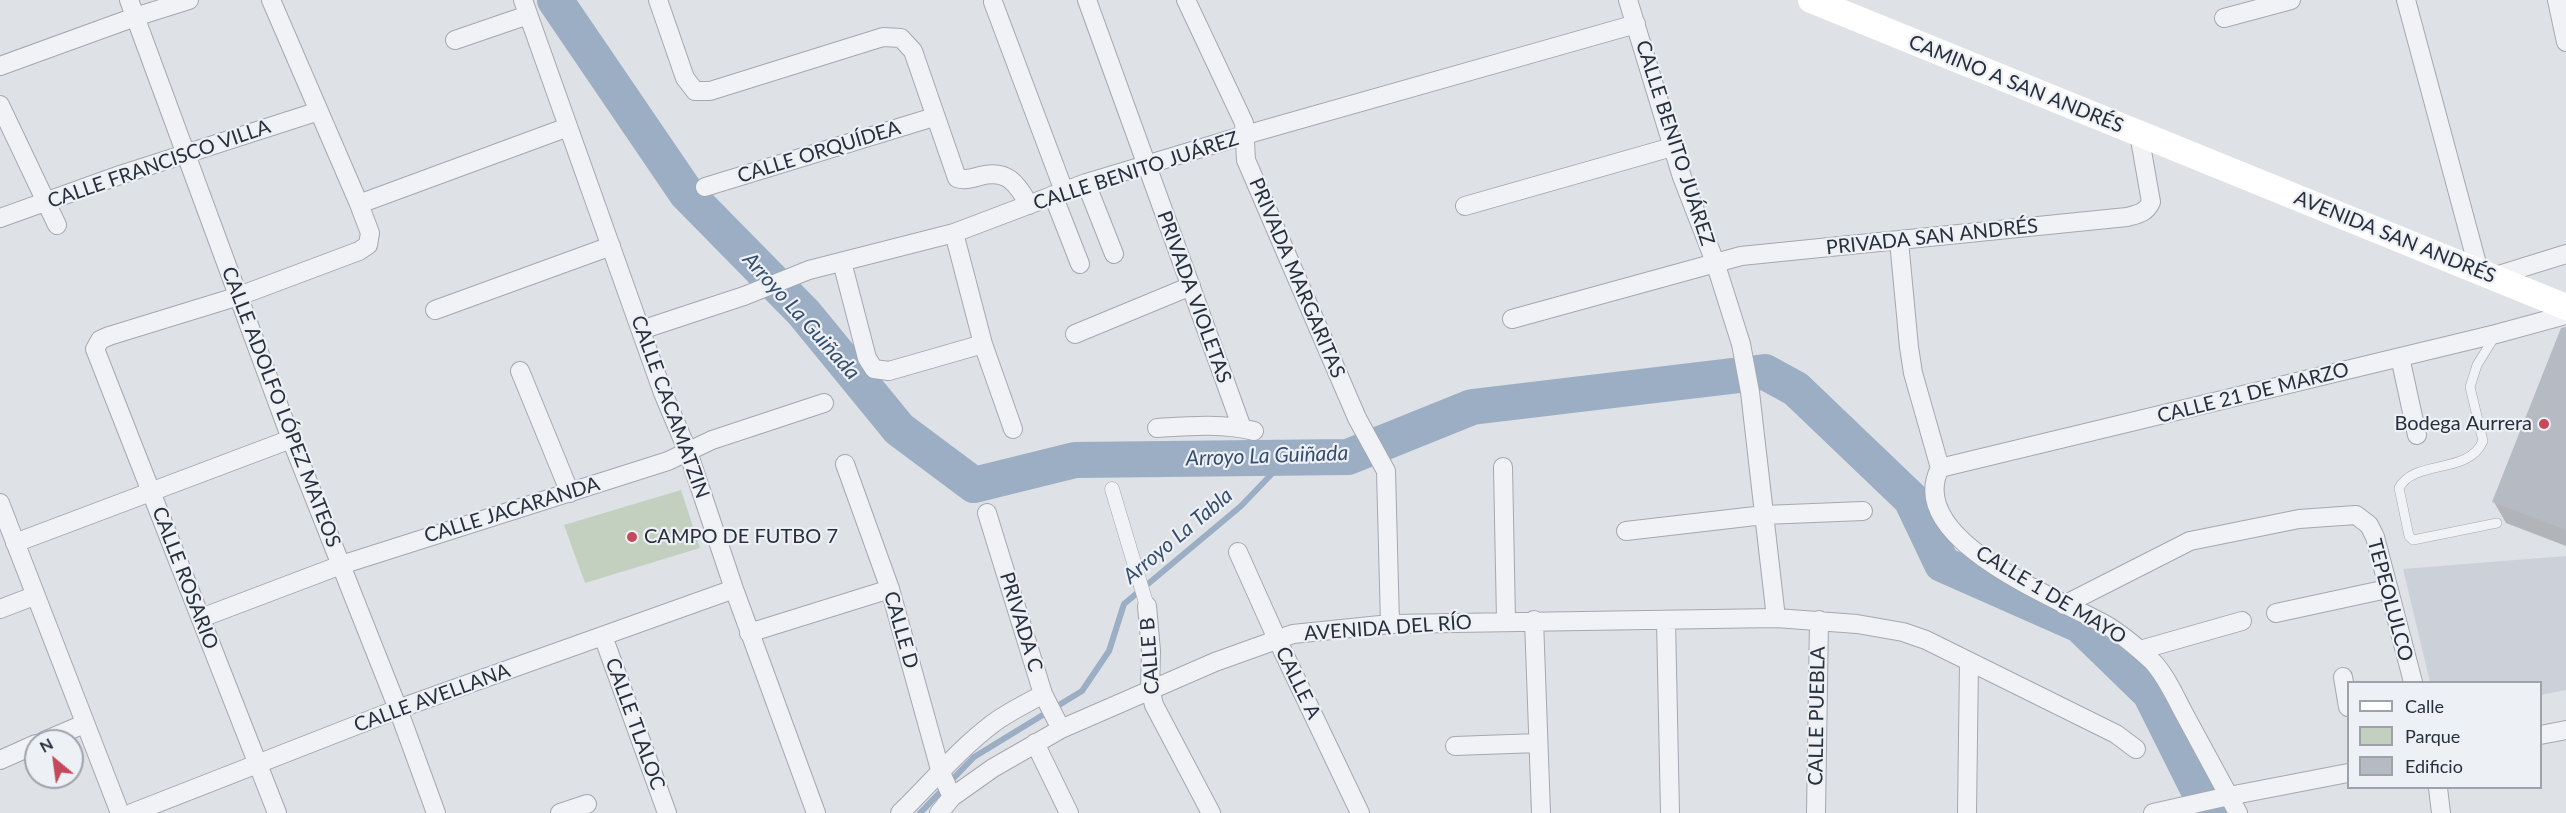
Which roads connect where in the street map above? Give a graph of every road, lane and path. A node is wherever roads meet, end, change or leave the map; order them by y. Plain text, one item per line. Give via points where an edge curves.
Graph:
1 (189, 0) edge
2 (271, 0) edge
3 (1087, 0) edge
4 (1186, 0) edge
5 (1628, 0) edge
6 (1810, 0) edge
7 (2291, 0) edge
8 (2406, 0) edge
9 (2557, 0) edge
10 (662, 1) edge
11 (993, 2) dead end
12 (526, 8) edge
13 (132, 9) edge
14 (2224, 18) dead end
15 (1636, 24) junction
16 (455, 40) dead end
17 (2566, 42) edge
18 (0, 66) edge
19 (0, 105) edge
20 (319, 111) junction
21 (934, 117) junction
22 (568, 127) junction
23 (2139, 134) junction
24 (1245, 135) junction
25 (1672, 147) junction
26 (184, 154) junction
27 (1147, 166) junction
28 (2223, 166) joint
29 (1086, 183) junction
30 (705, 187) dead end
31 (1058, 193) junction
32 (46, 202) junction
33 (359, 204) junction
34 (1029, 205) junction
35 (1465, 206) dead end
36 (0, 219) edge
37 (57, 225) dead end
38 (954, 233) junction
39 (1899, 241) junction
40 (611, 246) junction
41 (1114, 254) dead end
42 (2566, 254) edge
43 (842, 262) junction
44 (1715, 262) junction
45 (1080, 264) dead end
46 (2486, 274) junction
47 (1191, 286) junction
48 (239, 296) junction
49 (2566, 307) edge
50 (435, 310) dead end
51 (2566, 315) edge
52 (1512, 319) dead end
53 (641, 330) junction
54 (1075, 334) dead end
55 (2496, 334) junction
56 (983, 345) junction
57 (2400, 357) junction
58 (520, 371) dead end
59 (824, 404) dead end
60 (1157, 428) dead end
61 (1013, 429) dead end
62 (2417, 435) dead end
63 (291, 439) junction
64 (688, 452) junction
65 (845, 464) dead end
66 (1503, 467) dead end
67 (1940, 468) junction
68 (1112, 489) dead end
69 (151, 491) junction
70 (570, 493) junction
71 (0, 503) edge
72 (1863, 511) dead end
73 (987, 513) dead end
74 (1764, 515) junction
75 (2497, 523) dead end
76 (1626, 531) dead end
77 (15, 543) junction
78 (1238, 552) dead end
79 (341, 565) junction
80 (734, 589) junction
81 (890, 589) junction
82 (2387, 589) junction
83 (34, 596) junction
84 (2064, 605) junction
85 (1147, 606) joint
86 (0, 609) edge
87 (2276, 614) dead end
88 (201, 618) junction
89 (1776, 618) junction
90 (1666, 620) junction
91 (1819, 620) junction
92 (1506, 621) junction
93 (1534, 621) junction
94 (2242, 621) dead end
95 (1390, 624) junction
96 (749, 633) junction
97 (603, 636) junction
98 (1276, 639) junction
99 (2140, 650) junction
100 (1970, 663) junction
101 (2343, 677) dead end
102 (2413, 681) edge
103 (1150, 689) junction
104 (1044, 697) junction
105 (2347, 697) edge
106 (398, 709) junction
107 (1058, 723) junction
108 (84, 724) junction
109 (72, 729) edge
110 (2566, 730) edge
111 (2542, 735) edge
112 (1035, 743) junction
113 (1538, 743) junction
114 (1455, 746) dead end
115 (2136, 748) dead end
116 (24, 749) edge
117 (0, 760) edge
118 (258, 764) junction
119 (2347, 773) edge
120 (946, 785) junction
121 (2438, 789) edge
122 (2222, 797) junction
123 (587, 804) dead end
124 (120, 813) edge
125 (132, 813) edge
126 (277, 813) edge
127 (436, 813) edge
128 (560, 813) edge
129 (667, 813) edge
130 (816, 813) edge
131 (900, 813) edge
132 (939, 813) edge
133 (1069, 813) edge
134 (1211, 813) edge
135 (1360, 813) edge
136 (1541, 813) edge
137 (1670, 813) edge
138 (1816, 813) edge
139 (1967, 813) edge
140 (2153, 813) edge
141 (2238, 813) edge
142 (2441, 813) edge

1 - 13 street
2 - 20 street
3 - 27 street, PRIVADA VIOLETAS
4 - 24 street, PRIVADA MARGARITAS via 1244,123
5 - 15 street, CALLE BENITO JUÁREZ
6 - 23 main road, CAMINO A SAN ANDRÉS
7 - 14 street
8 - 46 street
9 - 17 street
10 - 21 street via 685,78 695,91 710,91 883,37 901,39 913,51
11 - 31 street
12 - 16 street
12 - 22 street, CALLE CACAMATZIN
13 - 18 street
13 - 26 street, CALLE ADOLFO LÓPEZ MATEOS
15 - 24 street, CALLE BENITO JUÁREZ
15 - 25 street, CALLE BENITO JUÁREZ
19 - 32 street
20 - 26 street, CALLE FRANCISCO VILLA
20 - 33 street
21 - 30 street, CALLE ORQUÍDEA
21 - 34 street via 957,178 1003,175 1015,184
22 - 33 street
22 - 40 street, CALLE CACAMATZIN
23 - 28 main road, CAMINO A SAN ANDRÉS
23 - 39 street, PRIVADA SAN ANDRÉS via 2150,192 2148,209 2127,217
24 - 27 street, CALLE BENITO JUÁREZ
24 - 95 street, PRIVADA MARGARITAS via 1246,160 1359,423 1386,471
25 - 35 street
25 - 44 street, CALLE BENITO JUÁREZ
26 - 32 street, CALLE FRANCISCO VILLA
26 - 48 street, CALLE ADOLFO LÓPEZ MATEOS
27 - 29 street, CALLE BENITO JUÁREZ
27 - 47 street, PRIVADA VIOLETAS
28 - 46 main road, AVENIDA SAN ANDRÉS
29 - 31 street, CALLE BENITO JUÁREZ
29 - 41 street
31 - 34 street, CALLE BENITO JUÁREZ
31 - 45 street
32 - 36 street, CALLE FRANCISCO VILLA
32 - 37 street
33 - 48 street via 370,233 368,245
34 - 38 street, CALLE BENITO JUÁREZ
38 - 43 street, CALLE BENITO JUÁREZ
38 - 56 street
39 - 44 street, PRIVADA SAN ANDRÉS via 1741,256
39 - 67 street, CALLE 1 DE MAYO via 1913,373
40 - 50 street
40 - 53 street, CALLE CACAMATZIN
42 - 46 street
43 - 53 street, CALLE BENITO JUÁREZ via 792,275
43 - 56 street via 867,358 874,369 889,371
44 - 52 street, PRIVADA SAN ANDRÉS
44 - 74 street, CALLE BENITO JUÁREZ via 1745,359
46 - 49 main road, AVENIDA SAN ANDRÉS
47 - 54 street
47 - 60 street, PRIVADA VIOLETAS via 1248,430
48 - 63 street, CALLE ADOLFO LÓPEZ MATEOS
48 - 69 street, CALLE ROSARIO via 109,336 96,344 95,355
51 - 55 street, CALLE 21 DE MARZO
53 - 64 street, CALLE CACAMATZIN
55 - 57 street, CALLE 21 DE MARZO
55 - 75 lane via 2477,365 2470,387 2483,441 2480,448 2470,458 2409,477 2398,488 2413,540
56 - 61 street
57 - 62 street
57 - 67 street, CALLE 21 DE MARZO
58 - 70 street
59 - 64 street, CALLE JACARANDA via 712,440
63 - 69 street
63 - 79 street, CALLE ADOLFO LÓPEZ MATEOS
64 - 70 street, CALLE JACARANDA
64 - 80 street, CALLE CACAMATZIN
65 - 81 street, CALLE D
66 - 92 street
67 - 84 street, CALLE 1 DE MAYO via 1934,490 1937,505 1952,532 1999,568
68 - 85 street, CALLE B
69 - 77 street
69 - 88 street, CALLE ROSARIO
70 - 79 street, CALLE JACARANDA
71 - 77 street
72 - 74 street
73 - 104 street, PRIVADA C
74 - 76 street
74 - 89 street
77 - 83 street
78 - 98 street, CALLE A
79 - 88 street, CALLE JACARANDA
79 - 106 street, CALLE ADOLFO LÓPEZ MATEOS
80 - 96 street, CALLE CACAMATZIN
80 - 97 street, CALLE AVELLANA
81 - 96 street
81 - 120 street, CALLE D
82 - 84 street, TEPEOLULCO via 2375,537 2364,519 2346,514 2299,519 2190,541
82 - 87 street
82 - 102 street, TEPEOLULCO
83 - 86 street
83 - 108 street
84 - 99 street, CALLE 1 DE MAYO via 2108,626
85 - 103 street, CALLE B
88 - 118 street, CALLE ROSARIO
89 - 90 street, AVENIDA DEL RÍO
89 - 91 street, AVENIDA DEL RÍO
90 - 93 street, AVENIDA DEL RÍO
90 - 137 street
91 - 100 street, AVENIDA DEL RÍO via 1903,632
91 - 138 street, CALLE PUEBLA
92 - 93 street, AVENIDA DEL RÍO
92 - 95 street, AVENIDA DEL RÍO
93 - 113 street
94 - 99 street
95 - 98 street, AVENIDA DEL RÍO via 1313,631
96 - 130 street, CALLE CACAMATZIN
97 - 106 street, CALLE AVELLANA
97 - 129 street, CALLE TLALOC
98 - 103 street, AVENIDA DEL RÍO
98 - 135 street, CALLE A
99 - 122 street, CALLE 1 DE MAYO via 2170,687
100 - 115 street, AVENIDA DEL RÍO via 2116,734
100 - 139 street
101 - 105 street
103 - 107 street, AVENIDA DEL RÍO
103 - 134 street, CALLE B via 1154,705
104 - 107 street, PRIVADA C
104 - 120 street via 993,723 954,756
106 - 118 street, CALLE AVELLANA
106 - 127 street, CALLE ADOLFO LÓPEZ MATEOS
107 - 112 street, AVENIDA DEL RÍO
108 - 109 street
108 - 124 street
110 - 111 street
112 - 120 street, AVENIDA DEL RÍO via 993,768
112 - 133 street
113 - 114 street
113 - 136 street
116 - 117 street
118 - 125 street, CALLE AVELLANA
118 - 126 street, CALLE ROSARIO
119 - 122 street
120 - 131 street
120 - 132 street, AVENIDA DEL RÍO
121 - 142 street
122 - 140 street
122 - 141 street, CALLE 1 DE MAYO
123 - 128 street

